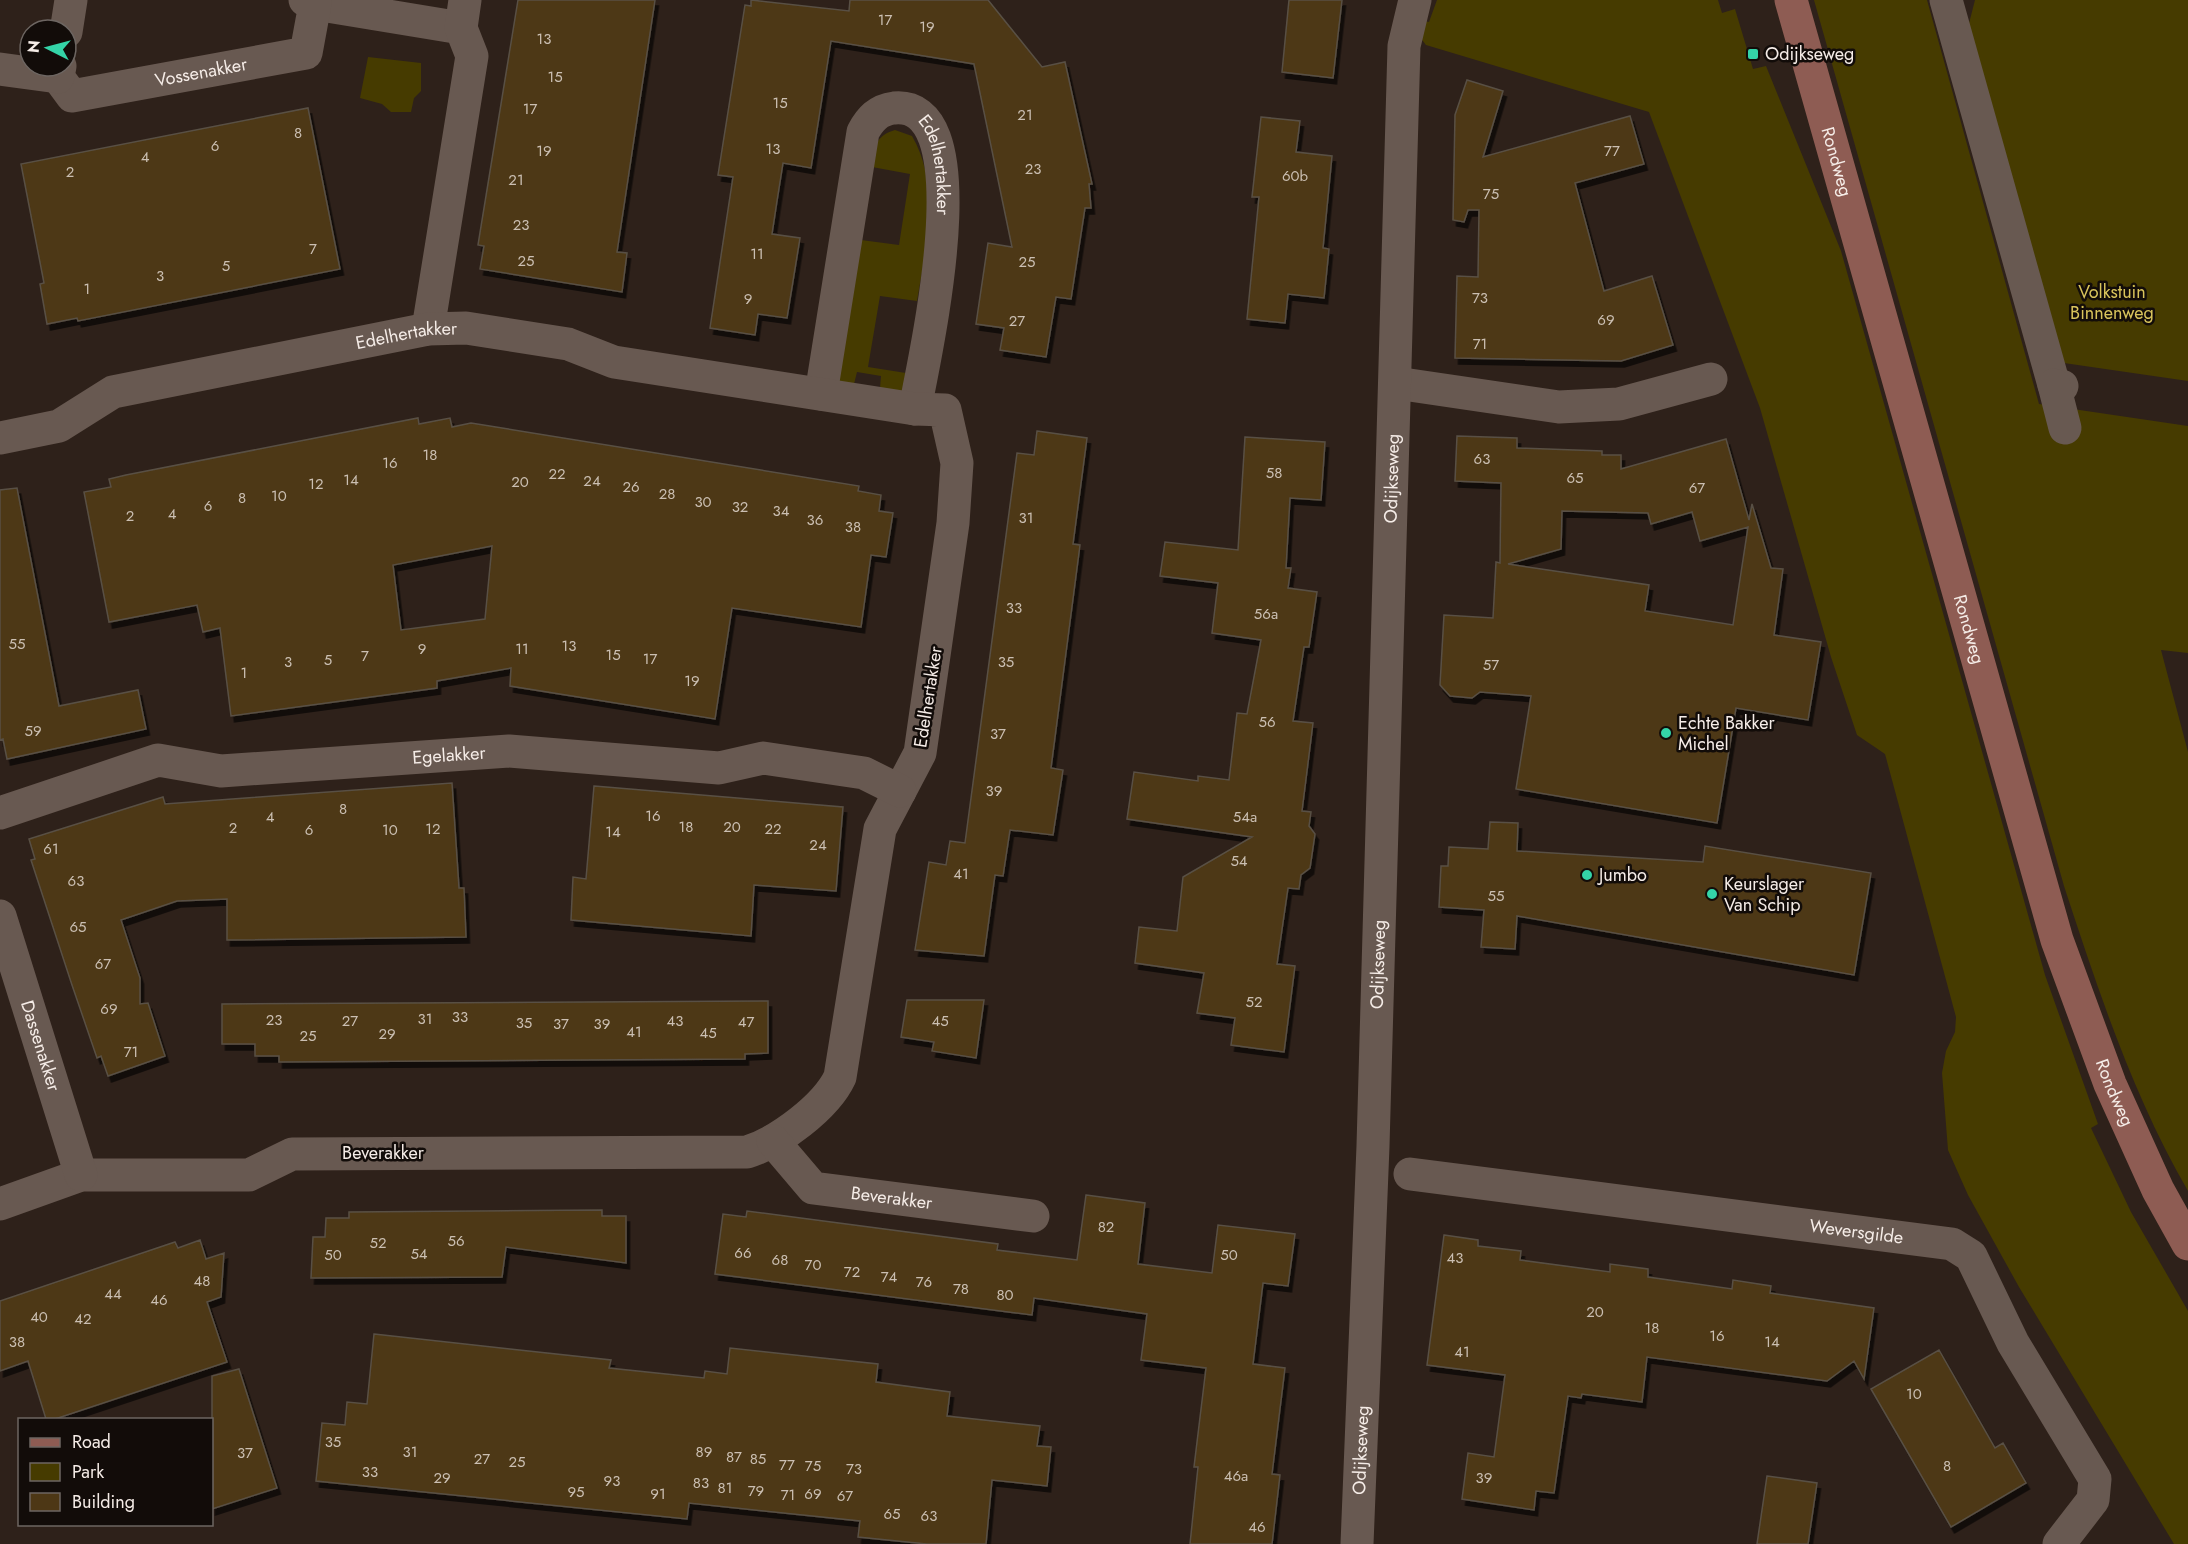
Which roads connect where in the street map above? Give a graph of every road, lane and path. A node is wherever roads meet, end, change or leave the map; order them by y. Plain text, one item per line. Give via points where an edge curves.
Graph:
1 (71, 0) edge
2 (1415, 0) edge
3 (1791, 0) edge
4 (1946, 0) edge
5 (310, 2) edge
6 (463, 14) edge
7 (68, 18) edge
8 (0, 69) edge
9 (18, 70) edge
10 (62, 78) edge
11 (428, 329) junction
12 (1711, 379) dead end
13 (1396, 383) junction
14 (821, 394) junction
15 (915, 408) junction
16 (2065, 428) dead end
17 (0, 438) edge
18 (900, 791) junction
19 (0, 813) edge
20 (0, 916) edge
21 (840, 1077) joint
22 (773, 1141) junction
23 (1410, 1174) dead end
24 (81, 1175) junction
25 (0, 1204) edge
26 (1033, 1216) dead end
27 (2188, 1244) edge
28 (1357, 1544) edge
29 (2059, 1544) edge

1 - 7 street
2 - 13 street, Odijkseweg via 1404,46
3 - 27 main road, Rondweg via 2057,940 2110,1084 2158,1190
4 - 16 street via 2058,386
5 - 6 street, Vossenakker
5 - 10 street, Vossenakker via 306,53 72,96
6 - 11 street, Vossenakker via 472,56
8 - 9 street, Vossenakker
11 - 14 street, Edelhertakker via 466,328 568,344 614,362
11 - 17 street, Edelhertakker via 113,392 59,426
12 - 13 street via 1618,404 1559,407
13 - 28 street, Odijkseweg
14 - 15 street, Edelhertakker
14 - 15 street, Edelhertakker via 863,132 877,114 899,108 912,111 930,130 939,153 945,196 938,270
15 - 18 street, Edelhertakker via 945,410 957,463 953,523 920,753
18 - 19 street, Egelakker via 864,772 763,758 719,768 509,751 220,771 158,760
18 - 21 street, Edelhertakker via 880,829
20 - 24 street, Dassenakker
21 - 22 street, Beverakker via 824,1101
22 - 24 street, Beverakker via 755,1150 738,1152 292,1154 249,1175
22 - 26 street, Beverakker via 813,1188
23 - 29 street, Weversgilde via 1963,1248 1971,1256 2013,1343 2095,1479 2093,1500
24 - 25 street, Beverakker

